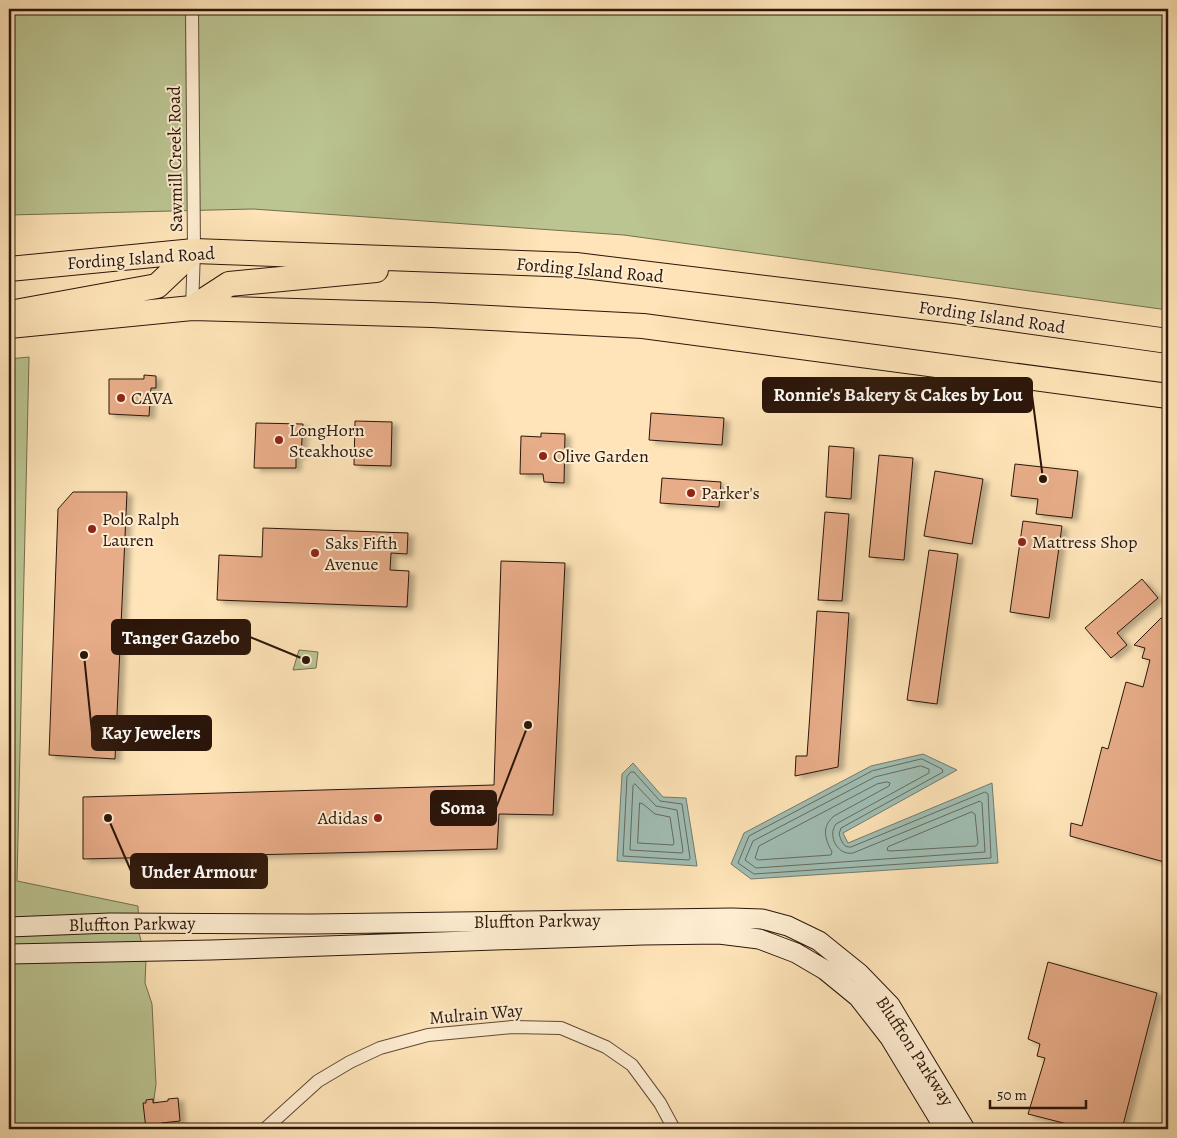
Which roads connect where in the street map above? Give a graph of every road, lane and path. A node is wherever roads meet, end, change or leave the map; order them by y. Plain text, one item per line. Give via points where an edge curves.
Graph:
1 (192, 9) edge
2 (194, 251) junction
3 (470, 261) junction
4 (9, 269) edge
5 (192, 308) junction
6 (9, 313) edge
7 (9, 326) edge
8 (1168, 341) edge
9 (1168, 396) edge
10 (9, 927) edge
11 (9, 954) edge
12 (265, 1129) edge
13 (674, 1129) edge
14 (945, 1129) edge
15 (965, 1129) edge

1 - 2 street, Sawmill Creek Road
2 - 3 highway, Fording Island Road
2 - 4 highway, Fording Island Road
2 - 5 street, Sawmill Creek Road
2 - 6 highway via 157,286
3 - 5 highway via 229,284
3 - 8 highway, Fording Island Road via 576,265
5 - 7 highway
5 - 9 highway via 643,326
10 - 15 main road, Bluffton Parkway via 110,923 762,919 788,926 818,941 860,974 890,1005
11 - 14 main road, Bluffton Parkway via 653,935 718,934 759,939 796,953 825,970 858,997 890,1038
12 - 13 street, Mulrain Way via 318,1081 380,1048 428,1035 512,1027 561,1028 606,1047 632,1065 660,1103

